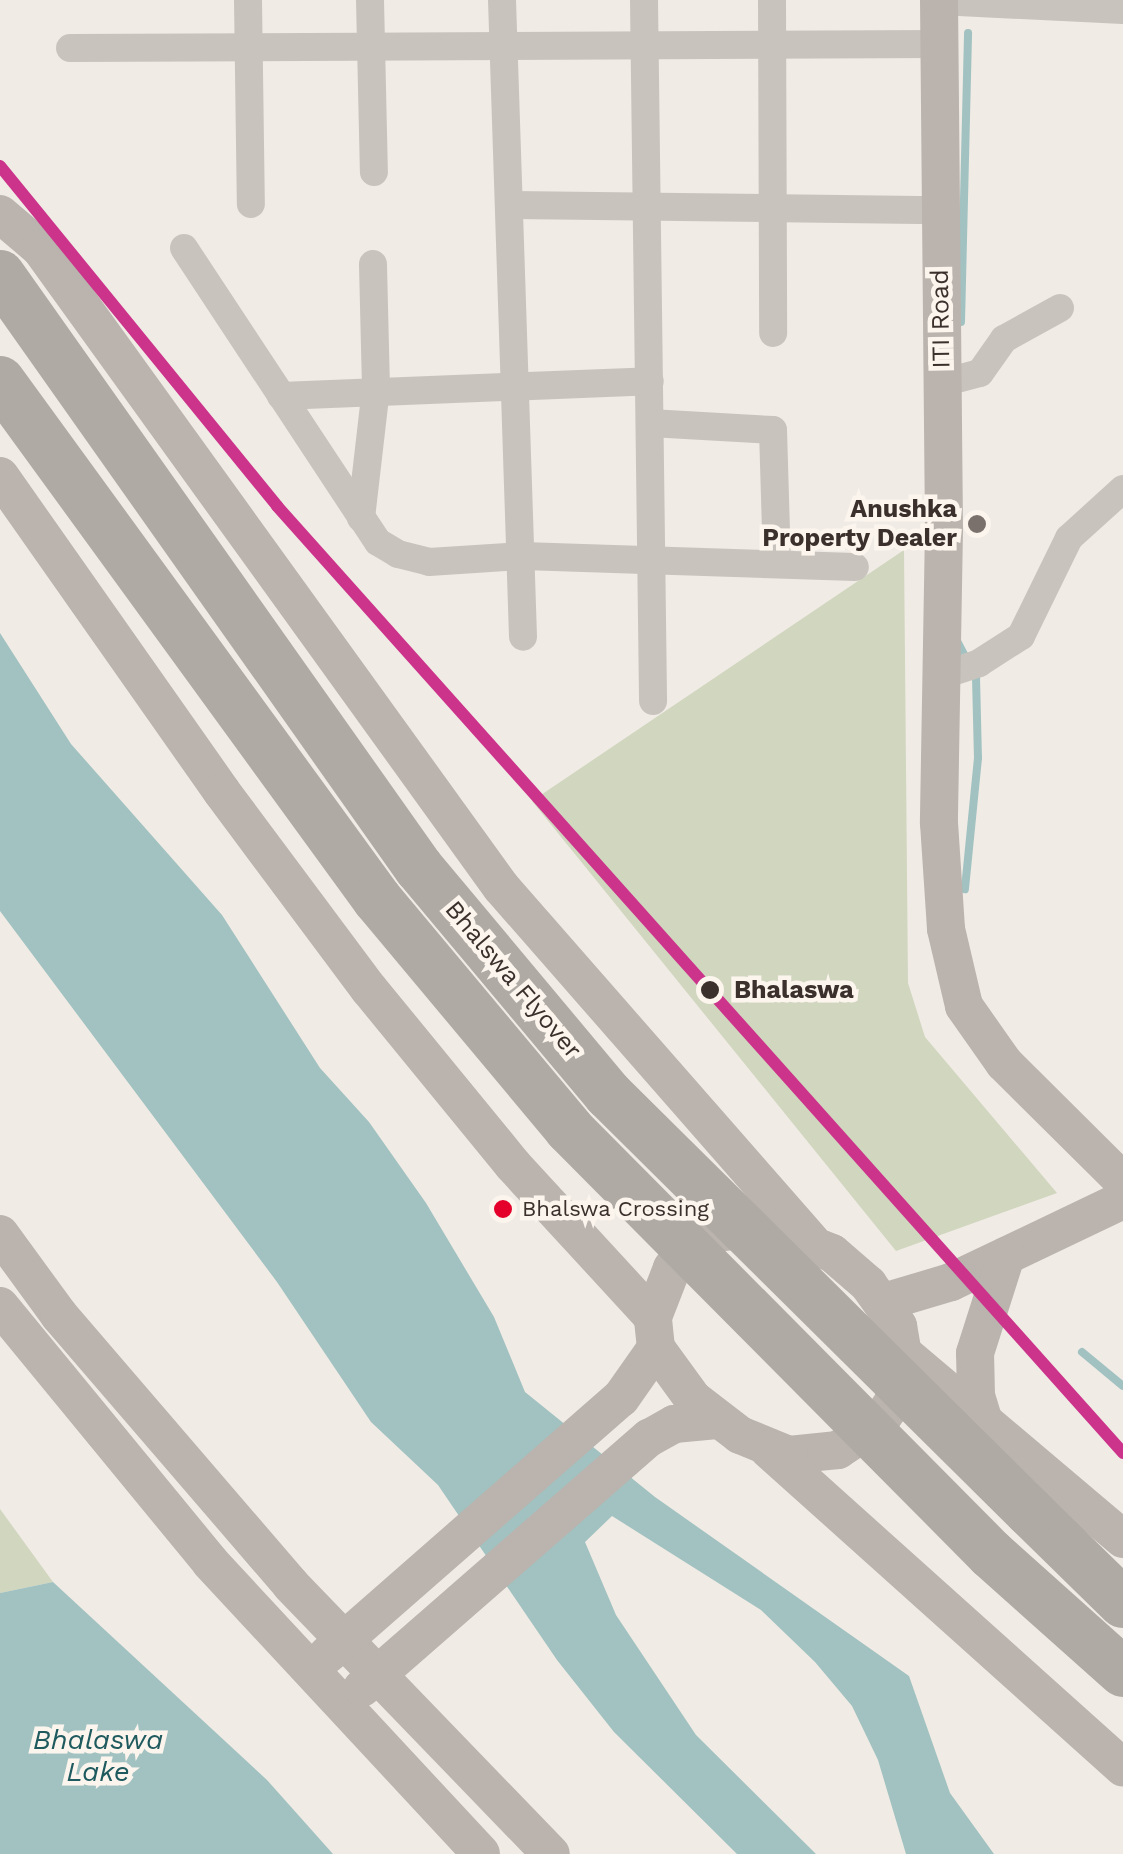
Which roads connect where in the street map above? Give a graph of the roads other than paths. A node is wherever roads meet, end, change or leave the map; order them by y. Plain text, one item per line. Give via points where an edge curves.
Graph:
1 (248, 0) edge
2 (370, 0) edge
3 (502, 0) edge
4 (644, 0) edge
5 (772, 0) edge
6 (939, 1) edge
7 (1123, 10) edge
8 (503, 42) junction
9 (644, 42) junction
10 (772, 43) junction
11 (370, 44) junction
12 (939, 44) junction
13 (248, 45) junction
14 (70, 48) dead end
15 (374, 172) dead end
16 (251, 204) dead end
17 (513, 205) junction
18 (644, 206) junction
19 (772, 208) junction
20 (938, 210) junction
21 (0, 214) edge
22 (184, 248) dead end
23 (373, 264) dead end
24 (6, 284) edge
25 (1060, 308) dead end
26 (773, 334) dead end
27 (650, 380) junction
28 (0, 381) edge
29 (519, 382) junction
30 (942, 383) junction
31 (376, 388) junction
32 (281, 396) junction
33 (650, 423) junction
34 (0, 476) edge
35 (1123, 489) edge
36 (361, 518) junction
37 (523, 556) junction
38 (650, 560) junction
39 (777, 564) junction
40 (856, 567) dead end
41 (523, 636) dead end
42 (943, 658) junction
43 (653, 700) dead end
44 (1123, 1180) edge
45 (1123, 1200) edge
46 (0, 1234) edge
47 (811, 1241) junction
48 (1006, 1256) junction
49 (884, 1302) junction
50 (0, 1306) edge
51 (655, 1333) junction
52 (903, 1353) junction
53 (716, 1420) junction
54 (984, 1422) junction
55 (765, 1446) junction
56 (1123, 1539) edge
57 (1123, 1603) edge
58 (345, 1640) junction
59 (310, 1670) junction
60 (1123, 1672) edge
61 (378, 1674) junction
62 (343, 1704) junction
63 (1123, 1768) edge
64 (481, 1854) edge
65 (551, 1854) edge

1 - 13 street
2 - 11 street
3 - 8 street
4 - 9 street
5 - 10 street
6 - 7 street
6 - 12 street, ITI Road
8 - 9 street
8 - 11 street
8 - 17 street
9 - 10 street
9 - 18 street
10 - 12 street
10 - 19 street
11 - 13 street
11 - 15 street
12 - 20 street, ITI Road
13 - 14 street
13 - 16 street
17 - 18 street
17 - 29 street
18 - 19 street
18 - 27 street
19 - 20 street
19 - 26 street
20 - 30 street, ITI Road
21 - 47 street via 40,248 501,887
22 - 32 street
23 - 31 street
24 - 57 highway, Bhalswa Flyover, bridge via 419,868 608,1094
25 - 30 street via 1004,339 980,373
27 - 29 street
27 - 33 street
28 - 60 highway, Bhalswa Flyover, bridge via 377,899 569,1129 991,1554
29 - 31 street
29 - 37 street
30 - 42 street, ITI Road
31 - 32 street
31 - 36 street
32 - 36 street
33 - 38 street
33 - 39 street via 773,430
34 - 51 street via 370,989
35 - 42 street via 1070,538 1020,636 994,656
36 - 37 street via 378,542 429,562
37 - 38 street
37 - 41 street
38 - 39 street
38 - 43 street
39 - 40 street
42 - 44 street, ITI Road via 939,823 946,929 964,1006 1004,1062
45 - 48 street
46 - 58 street via 59,1315
47 - 49 street
47 - 51 street via 764,1226 712,1234 672,1268
48 - 49 street
48 - 54 street via 975,1353
49 - 52 street
50 - 59 street via 210,1562
51 - 53 street
51 - 58 street via 621,1398
52 - 54 street
52 - 55 street via 893,1402 860,1439 814,1456
53 - 55 street
53 - 61 street via 674,1424 649,1438
54 - 56 street
55 - 63 street
58 - 59 street
58 - 61 street
59 - 62 street
61 - 62 street
61 - 65 street
62 - 64 street

